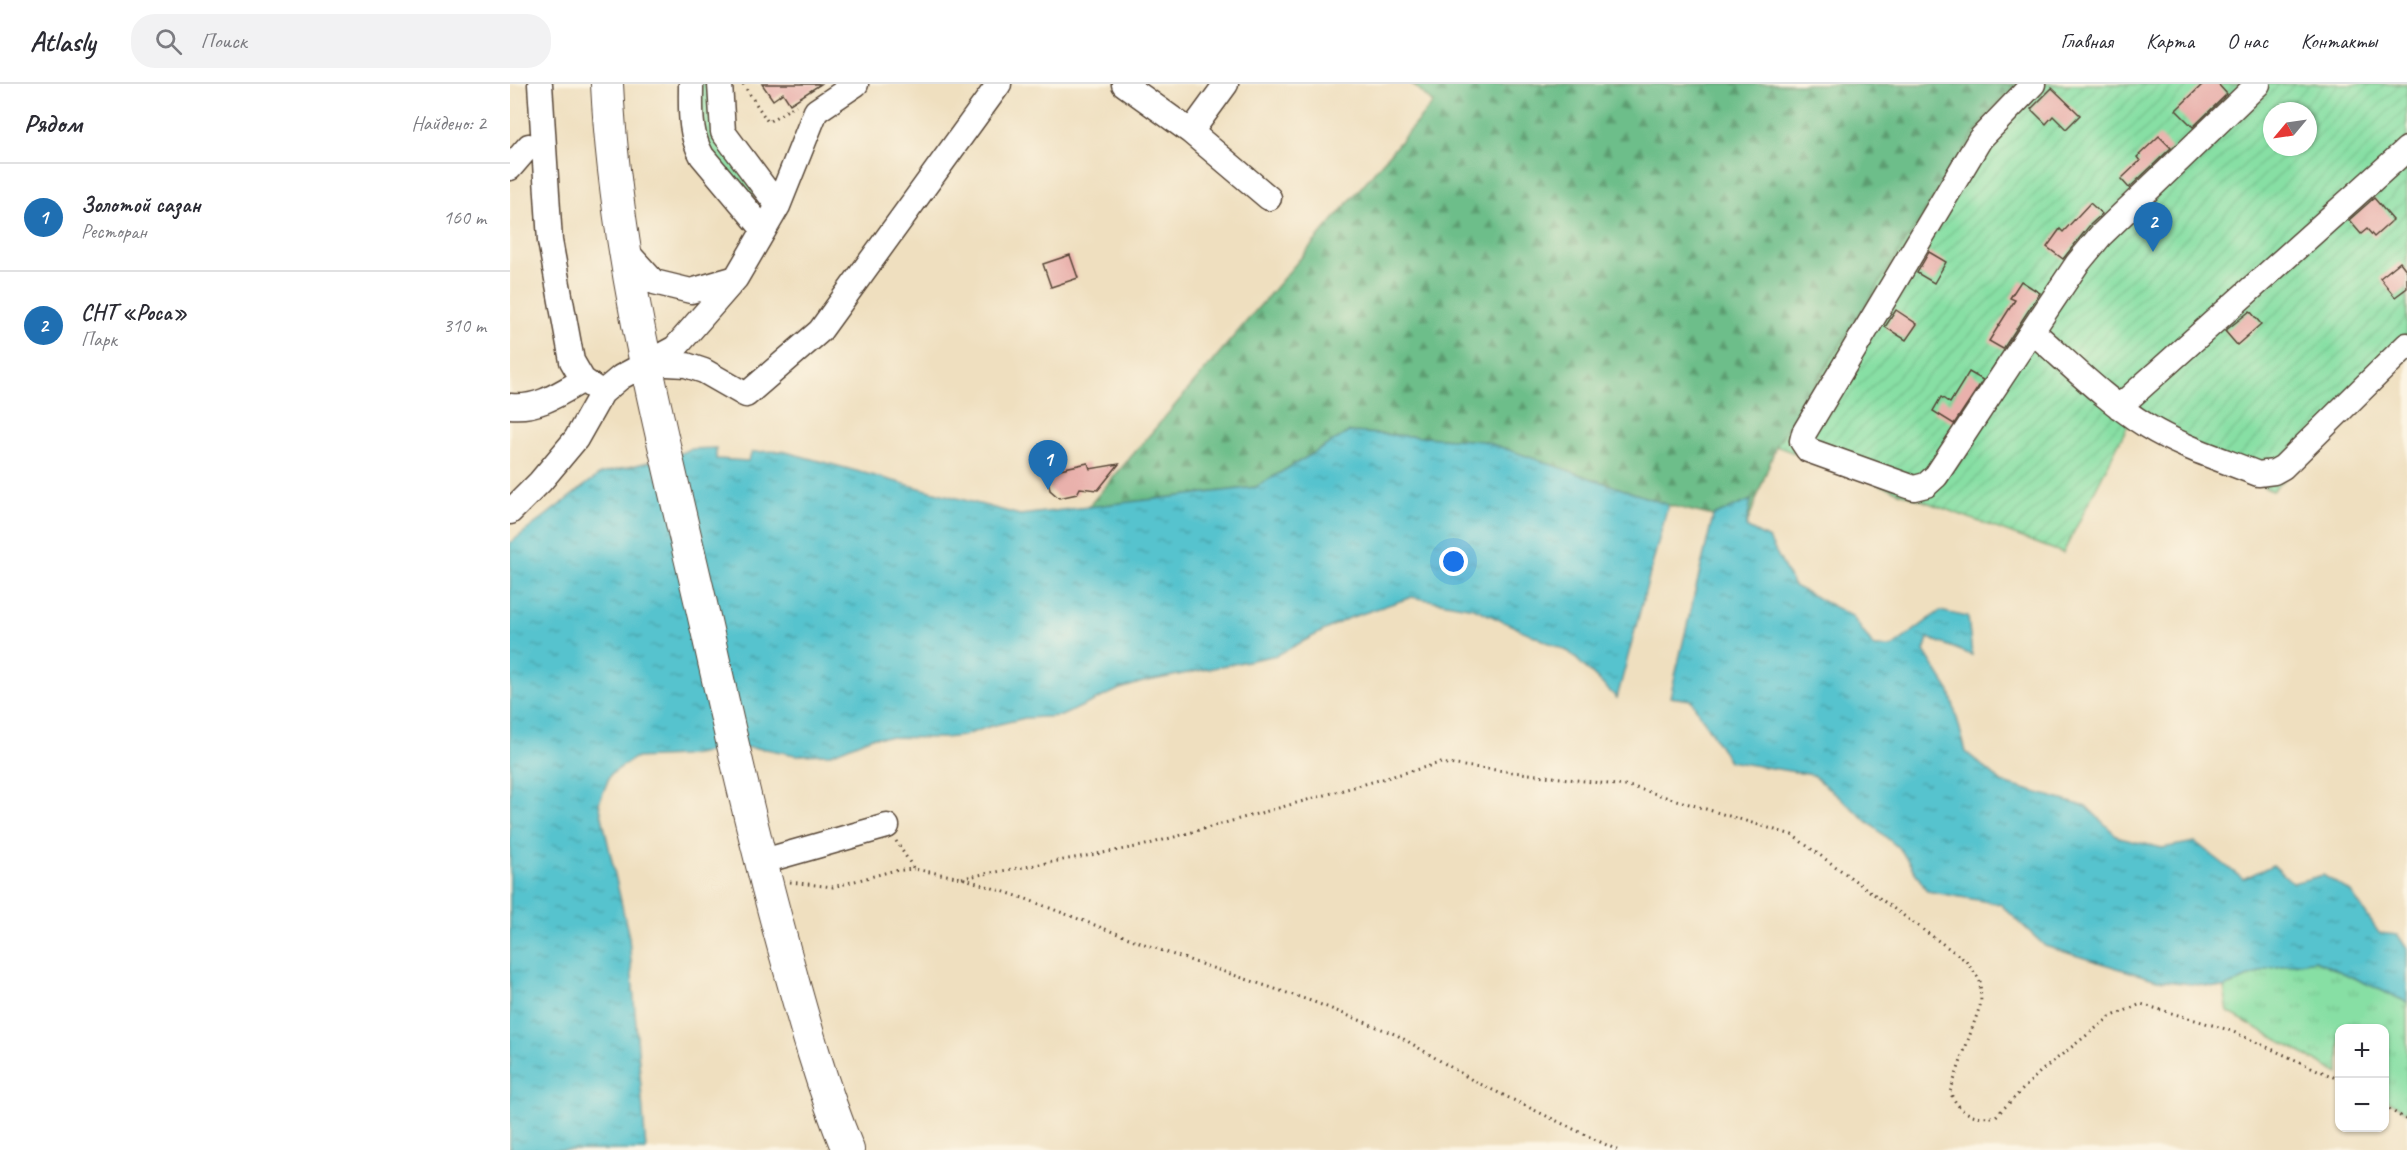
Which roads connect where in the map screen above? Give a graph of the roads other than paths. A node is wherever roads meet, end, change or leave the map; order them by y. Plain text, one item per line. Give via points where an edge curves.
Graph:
1 (524, 84) edge
2 (540, 84) edge
3 (607, 84) edge
4 (691, 84) edge
5 (720, 84) edge
6 (856, 84) edge
7 (999, 84) edge
8 (1124, 84) edge
9 (1226, 84) edge
10 (2033, 84) edge
11 (2258, 84) edge
12 (1191, 132) junction
13 (529, 146) junction
14 (2407, 149) edge
15 (510, 168) edge
16 (1269, 198) dead end
17 (778, 206) junction
18 (764, 230) junction
19 (537, 242) dead end
20 (623, 249) junction
21 (736, 278) junction
22 (2032, 331) junction
23 (2407, 345) edge
24 (645, 363) junction
25 (592, 386) junction
26 (510, 406) edge
27 (2119, 407) junction
28 (510, 512) edge
29 (886, 826) road end
30 (763, 874) junction
31 (848, 1150) edge

1 - 13 street
2 - 25 street via 550,241 572,361
3 - 20 main road
4 - 18 street via 695,144
5 - 17 street via 723,132
6 - 17 street via 821,106 812,119
7 - 24 street via 820,331 746,395 686,365
8 - 12 street
9 - 12 street
10 - 22 street via 1980,139 1804,433 1804,446 1914,488 1926,485
11 - 22 street via 2101,235
12 - 16 street
13 - 15 street
13 - 19 street
14 - 27 street
17 - 18 street
18 - 21 street
20 - 21 street via 654,282 691,291
20 - 24 main road
21 - 24 street via 675,348
22 - 27 street
23 - 27 street via 2274,472 2258,474 2175,441
24 - 25 street via 621,377
24 - 30 main road
25 - 26 street via 525,408
25 - 28 street via 576,439
29 - 30 street
30 - 31 main road via 809,1038

